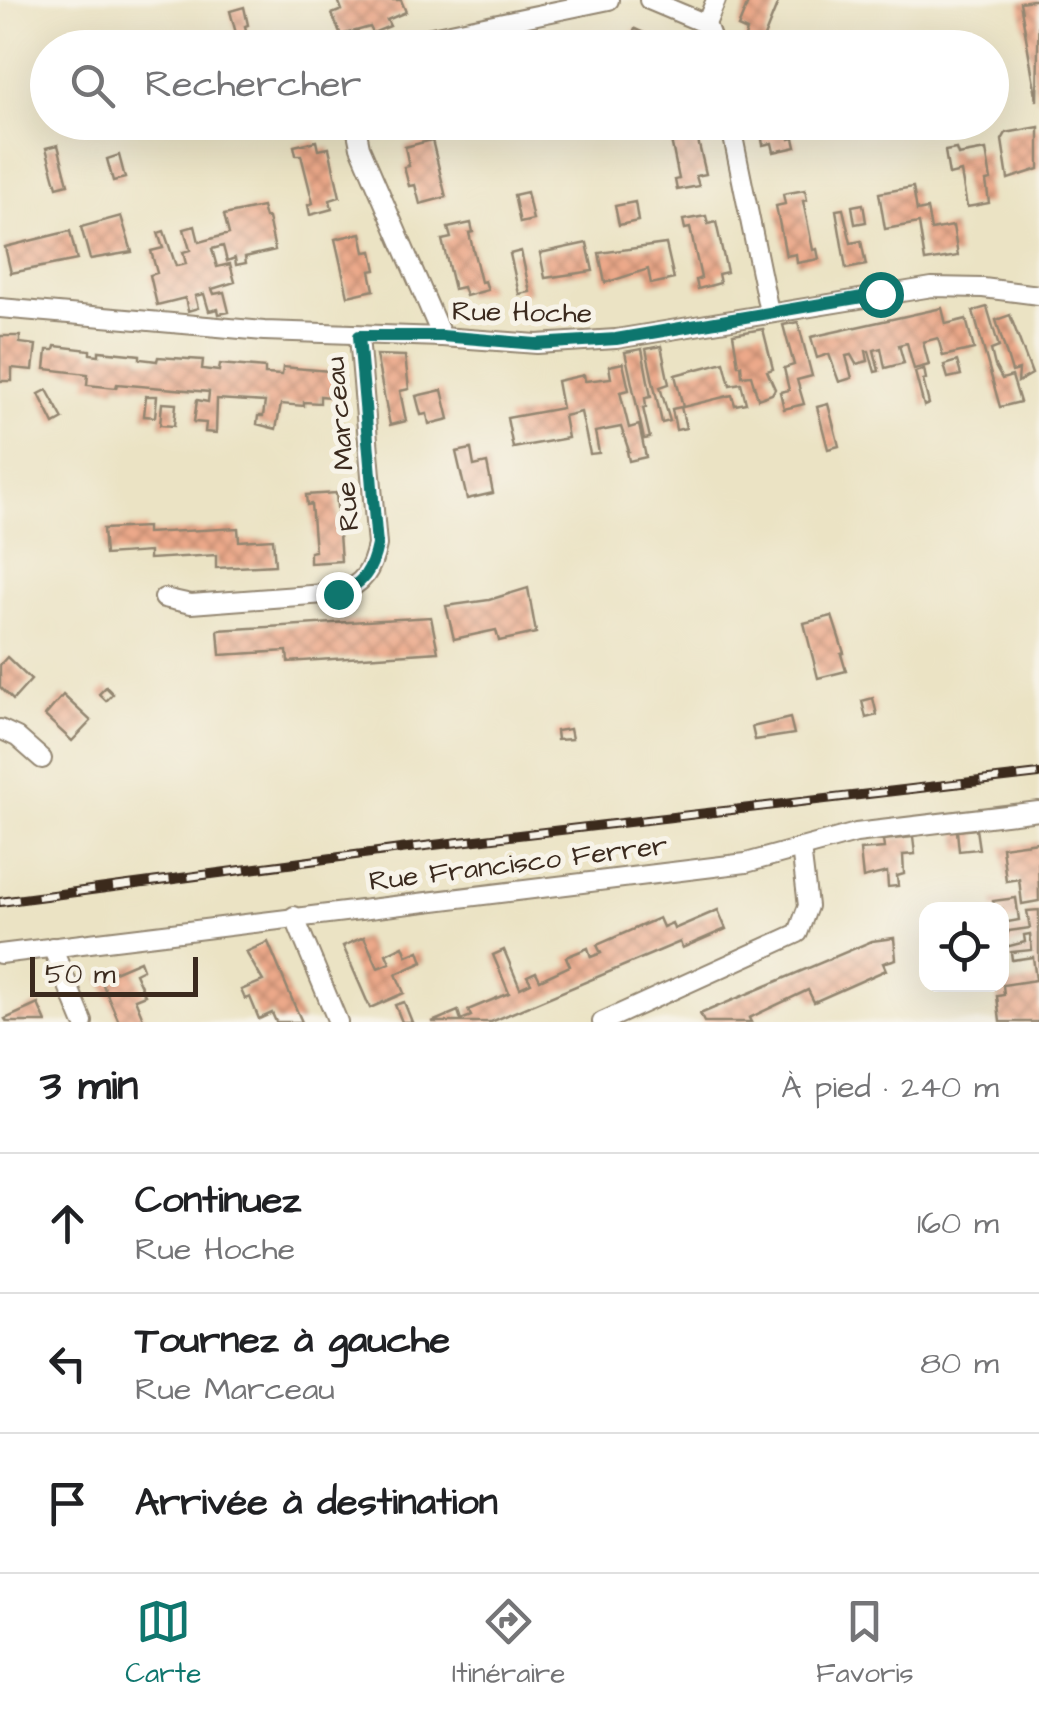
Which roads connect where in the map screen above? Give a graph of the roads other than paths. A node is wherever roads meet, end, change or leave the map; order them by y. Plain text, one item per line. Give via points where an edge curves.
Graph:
1 (609, 0) edge
2 (649, 0) edge
3 (716, 0) edge
4 (706, 24) junction
5 (465, 30) edge
6 (708, 30) edge
7 (358, 140) edge
8 (734, 140) edge
9 (1039, 295) edge
10 (0, 308) edge
11 (769, 312) junction
12 (359, 336) junction
13 (442, 336) junction
14 (164, 598) dead end
15 (0, 729) edge
16 (42, 759) dead end
17 (1039, 812) edge
18 (801, 848) junction
19 (294, 916) junction
20 (52, 946) junction
21 (0, 954) edge
22 (83, 1022) edge
23 (338, 1022) edge
24 (602, 1022) edge

1 - 5 street
2 - 4 street
3 - 4 street
4 - 6 street
7 - 13 street
8 - 11 street
9 - 11 street, Rue Hoche via 932,287
10 - 12 street, Rue Hoche
11 - 13 street, Rue Hoche via 616,339 536,344
12 - 13 street, Rue Hoche
12 - 14 street, Rue Marceau via 377,545 364,580 338,594 191,604
15 - 16 street
17 - 18 street, Rue Francisco Ferrer via 856,833
18 - 19 street, Rue Francisco Ferrer via 746,863
18 - 24 street via 808,906 798,933
19 - 20 street, Rue Francisco Ferrer
19 - 23 street
20 - 21 street, Rue Francisco Ferrer
20 - 22 street

